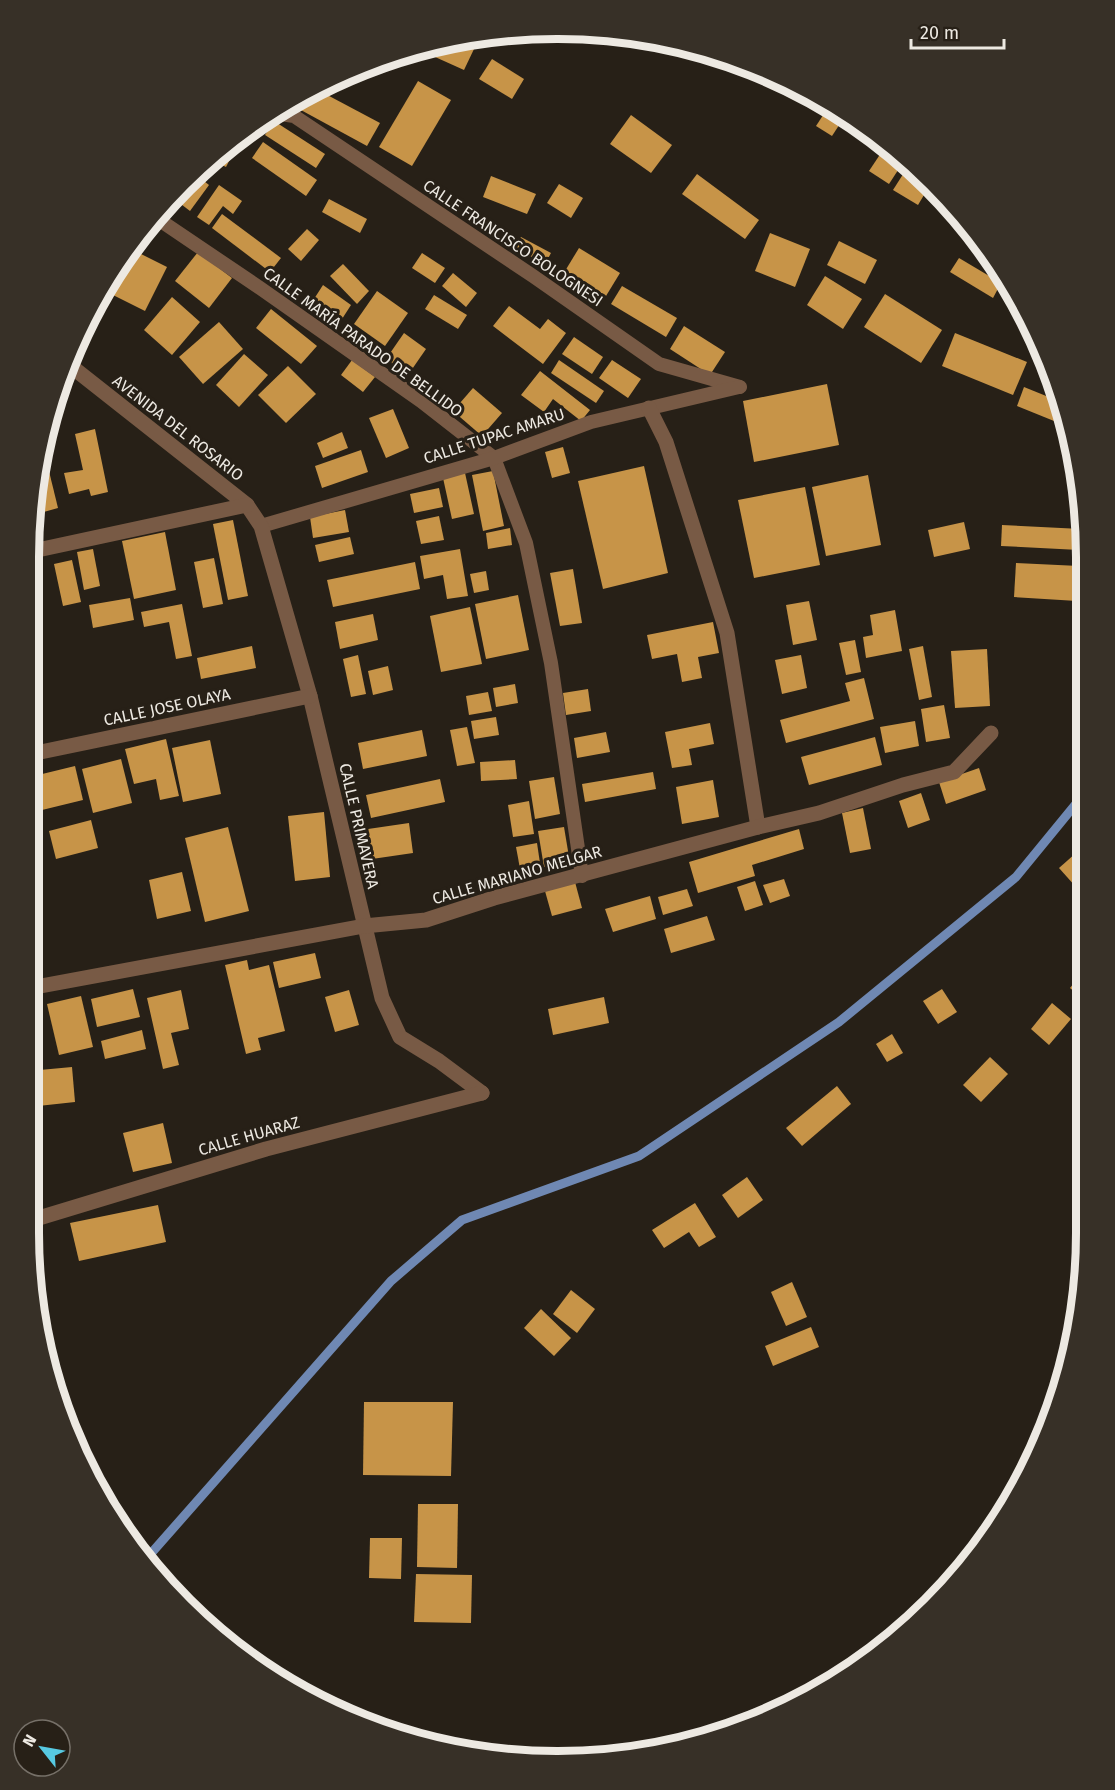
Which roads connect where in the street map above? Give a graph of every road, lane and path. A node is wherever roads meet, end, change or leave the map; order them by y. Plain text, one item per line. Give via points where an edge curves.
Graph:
1 (287, 115) edge
2 (163, 222) edge
3 (75, 369) edge
4 (740, 387) joint
5 (649, 408) junction
6 (494, 458) junction
7 (247, 505) junction
8 (261, 526) junction
9 (39, 550) edge
10 (310, 696) junction
11 (991, 733) dead end
12 (39, 752) edge
13 (758, 827) junction
14 (582, 876) junction
15 (364, 926) junction
16 (39, 986) edge
17 (482, 1093) joint
18 (39, 1218) edge

1 - 4 lane, CALLE FRANCISCO BOLOGNESI via 294,116 659,364
2 - 6 lane, CALLE MARÍA PARADO DE BELLIDO via 402,387
3 - 7 street, AVENIDA DEL ROSARIO
4 - 5 lane, CALLE TUPAC AMARU
5 - 6 lane, CALLE TUPAC AMARU via 591,422
5 - 13 street via 666,442 727,633
6 - 8 lane, CALLE TUPAC AMARU
6 - 14 lane via 526,543 551,663
7 - 8 street, AVENIDA DEL ROSARIO
7 - 9 street
8 - 10 street, CALLE PRIMAVERA
10 - 12 street, CALLE JOSE OLAYA
10 - 15 street, CALLE PRIMAVERA
11 - 13 street, CALLE MARIANO MELGAR via 954,772 819,813
13 - 14 street, CALLE MARIANO MELGAR
14 - 15 street, CALLE MARIANO MELGAR via 426,920
15 - 16 street, CALLE MARIANO MELGAR
15 - 17 street, CALLE PRIMAVERA via 382,998 400,1037
17 - 18 street, CALLE HUARAZ via 266,1149

